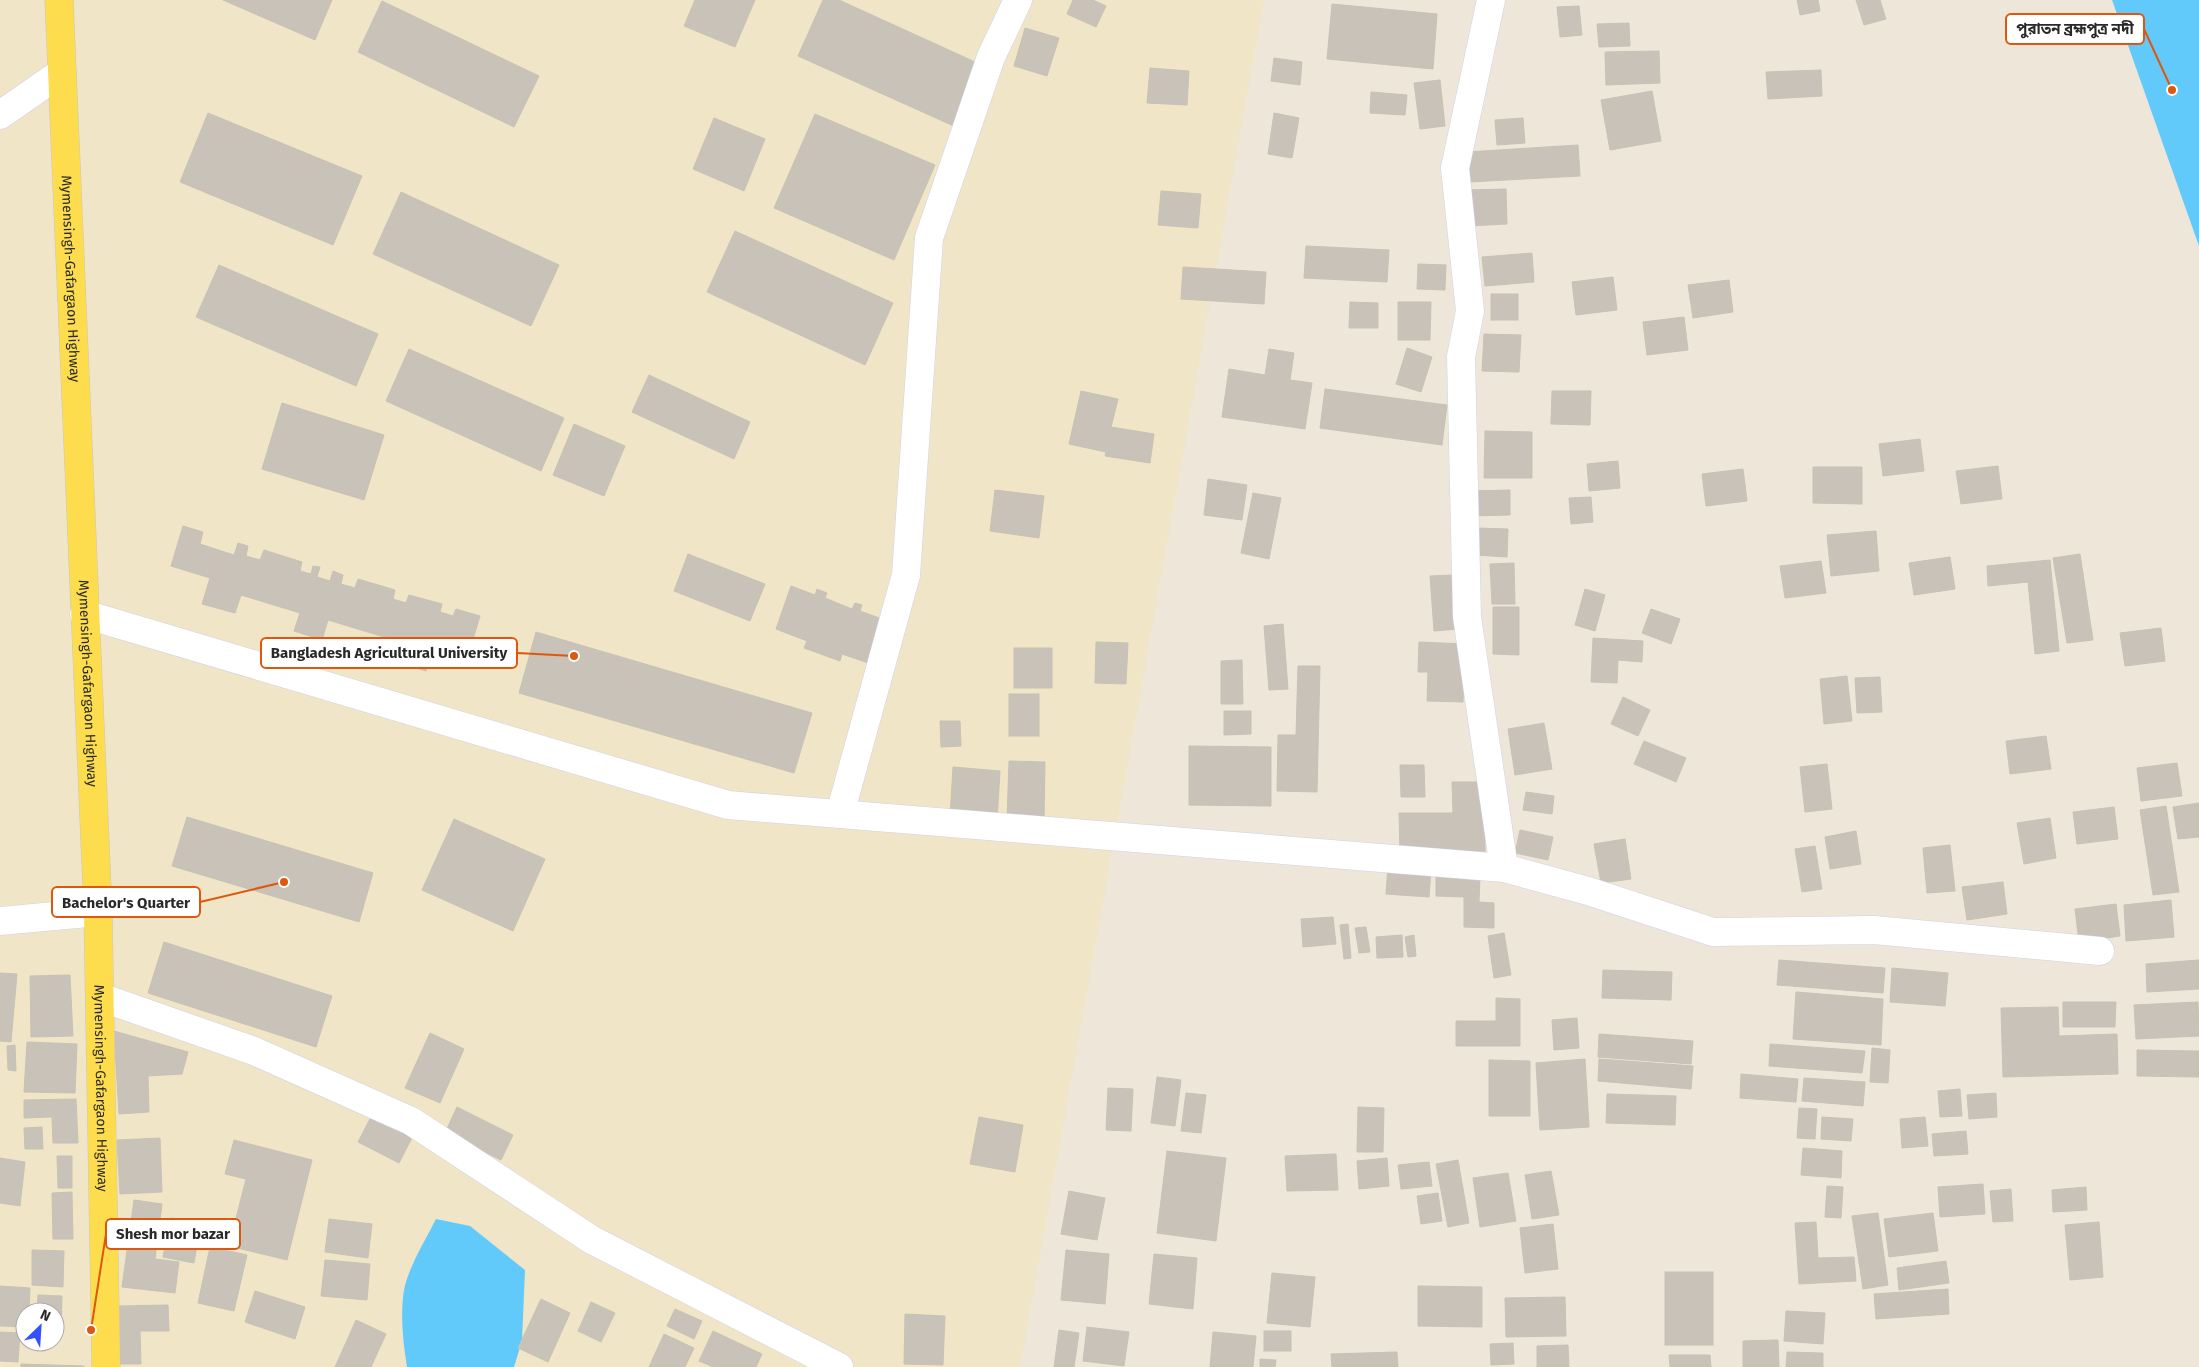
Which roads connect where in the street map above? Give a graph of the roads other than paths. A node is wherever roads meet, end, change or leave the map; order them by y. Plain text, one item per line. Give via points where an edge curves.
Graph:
1 (59, 0) edge
2 (1018, 0) edge
3 (1491, 0) edge
4 (62, 72) junction
5 (0, 115) edge
6 (84, 614) junction
7 (840, 814) junction
8 (1504, 868) junction
9 (98, 912) junction
10 (0, 921) edge
11 (2100, 951) dead end
12 (100, 997) junction
13 (106, 1367) edge
14 (839, 1367) edge

1 - 4 main road, Mymensingh-Gafargaon Highway
2 - 7 street via 991,57 929,238 906,575
3 - 8 street via 1454,168 1470,311 1460,357 1467,617
4 - 5 street
4 - 6 main road, Mymensingh-Gafargaon Highway
6 - 7 street via 728,805
6 - 9 main road, Mymensingh-Gafargaon Highway
7 - 8 street
8 - 11 street via 1588,891 1713,932 1874,930
9 - 10 street
9 - 12 main road, Mymensingh-Gafargaon Highway
12 - 13 main road, Mymensingh-Gafargaon Highway
12 - 14 street via 254,1051 411,1121 592,1240

